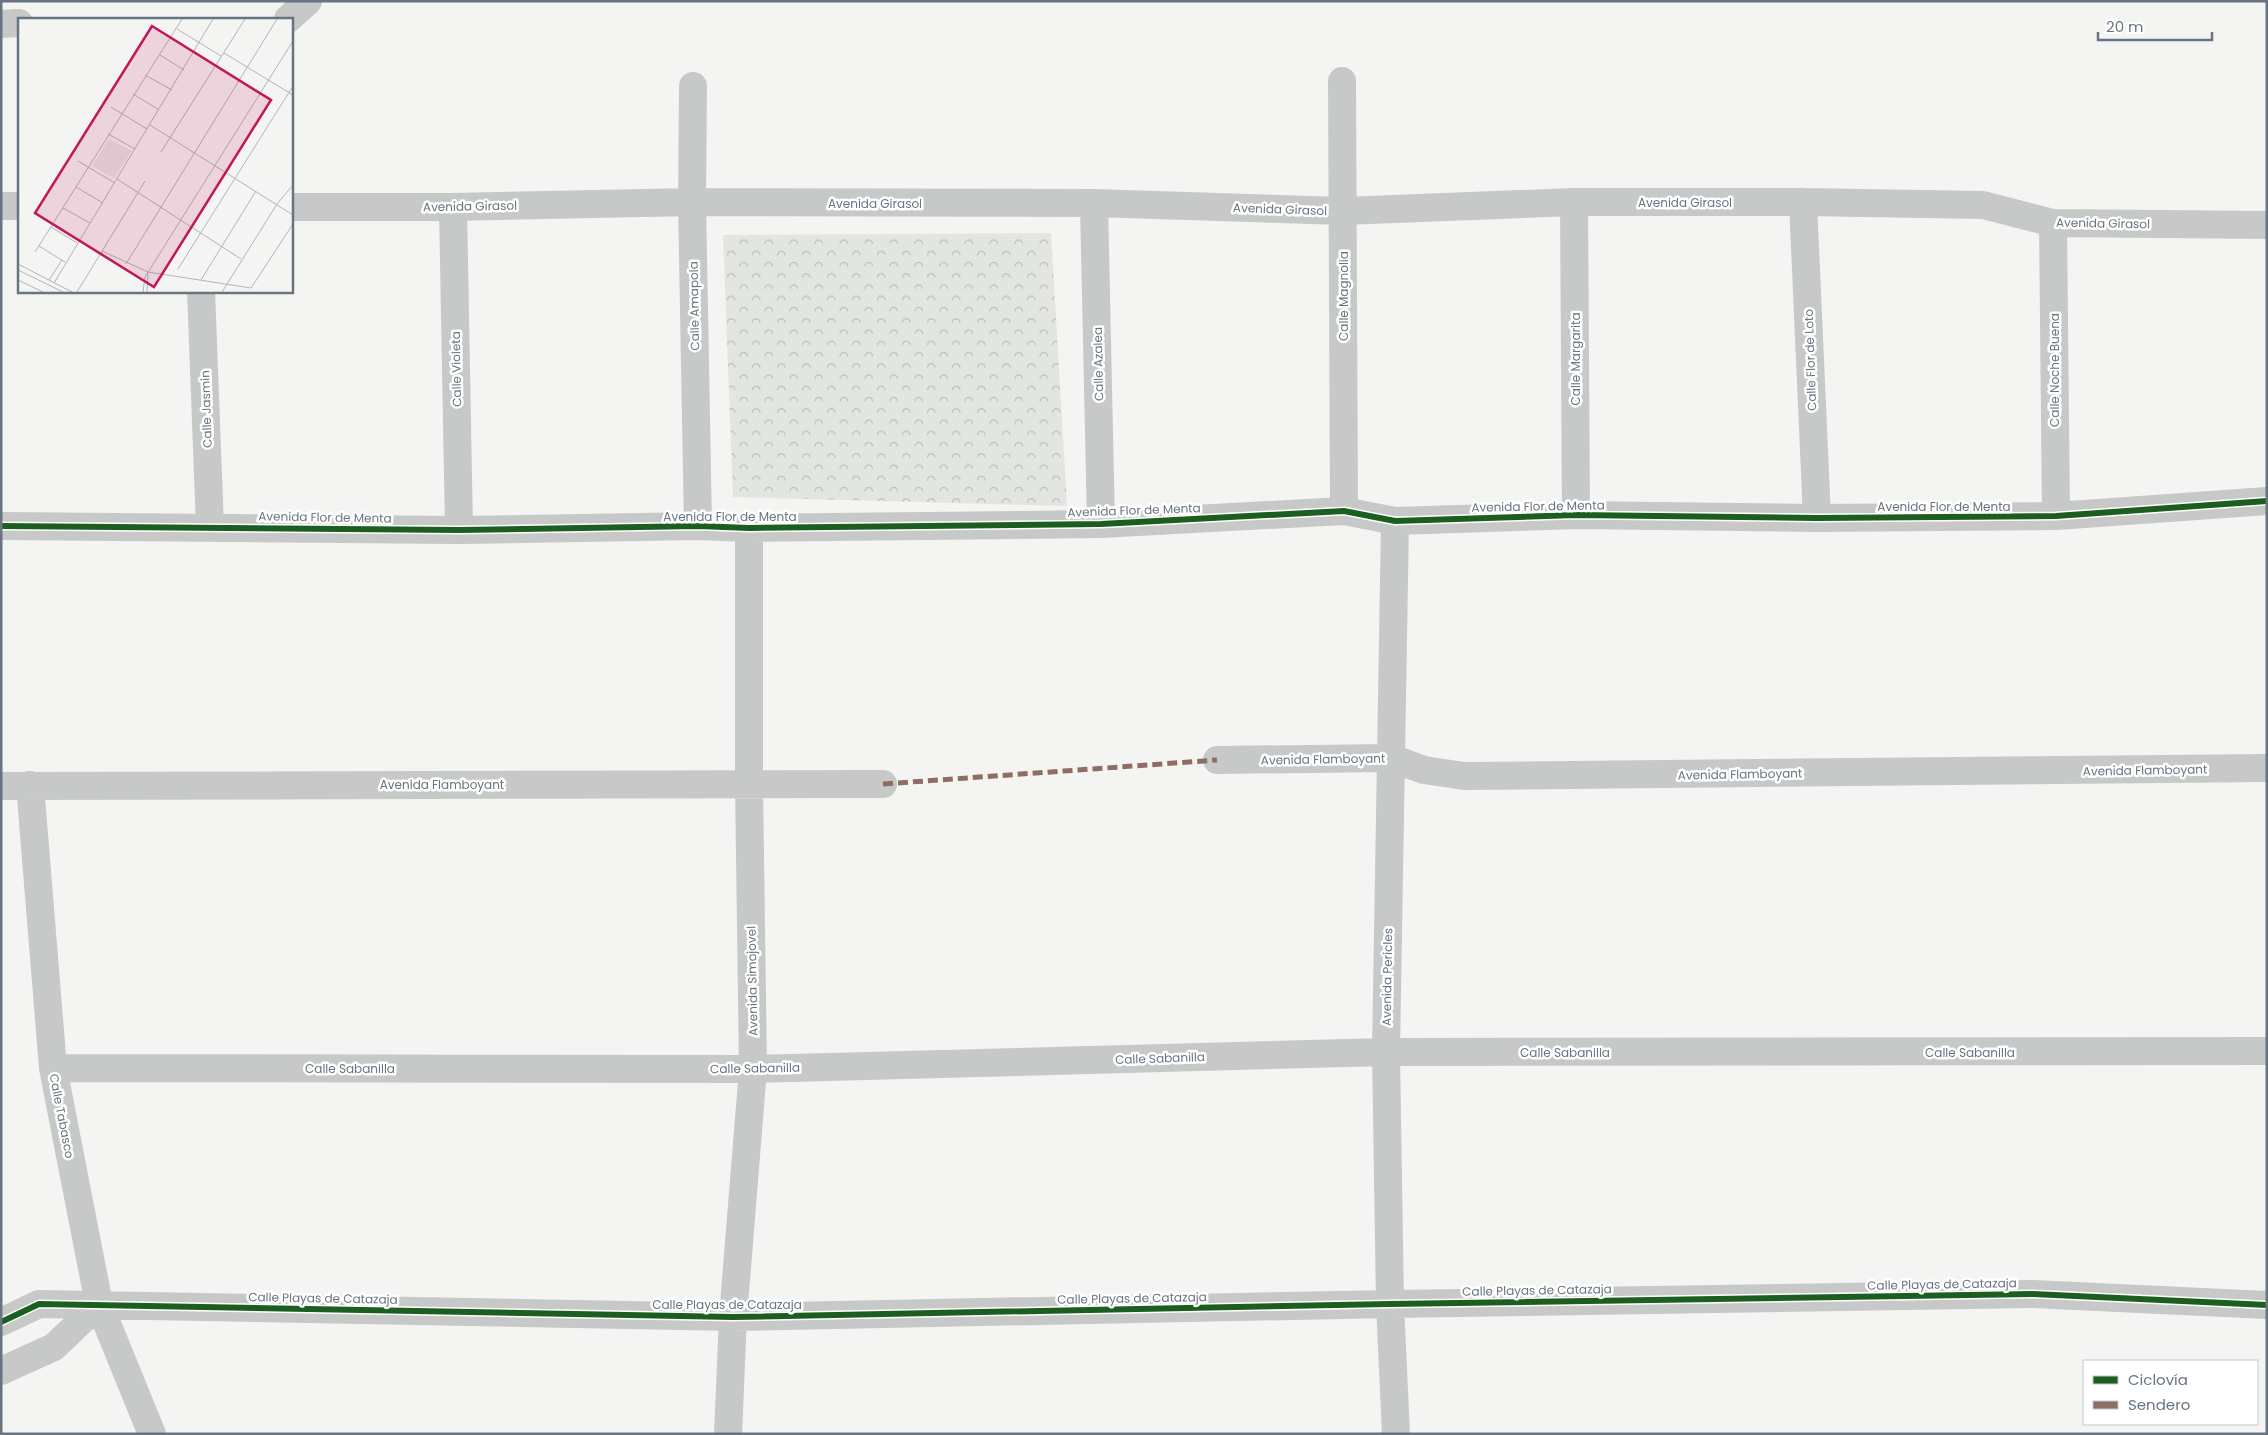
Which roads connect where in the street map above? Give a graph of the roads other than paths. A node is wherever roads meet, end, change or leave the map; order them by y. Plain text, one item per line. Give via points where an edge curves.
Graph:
1 (308, 1) edge
2 (289, 18) edge
3 (18, 23) edge
4 (1, 24) edge
5 (1342, 81) dead end
6 (693, 86) dead end
7 (692, 202) junction
8 (1574, 202) junction
9 (1803, 202) junction
10 (1094, 203) junction
11 (1, 206) edge
12 (18, 206) edge
13 (292, 207) edge
14 (453, 207) junction
15 (1343, 211) junction
16 (2053, 223) junction
17 (2267, 226) edge
18 (201, 292) edge
19 (2267, 501) edge
20 (1344, 511) junction
21 (1576, 515) junction
22 (2056, 516) junction
23 (1816, 518) junction
24 (1395, 521) junction
25 (1101, 524) junction
26 (1, 526) edge
27 (698, 526) junction
28 (210, 527) junction
29 (749, 528) junction
30 (459, 530) junction
31 (1391, 758) junction
32 (1217, 760) dead end
33 (2267, 768) edge
34 (749, 784) junction
35 (883, 784) dead end
36 (30, 785) junction
37 (1, 786) edge
38 (2267, 1051) edge
39 (1386, 1052) junction
40 (53, 1068) junction
41 (753, 1069) junction
42 (99, 1304) junction
43 (1390, 1304) junction
44 (2267, 1305) edge
45 (733, 1317) junction
46 (1, 1322) edge
47 (1, 1371) edge
48 (152, 1434) edge
49 (728, 1434) edge
50 (1396, 1434) edge

1 - 2 street
3 - 4 street
5 - 15 street, Calle Magnolia
6 - 7 street, Calle Amapola
7 - 10 street, Avenida Girasol
7 - 14 street, Avenida Girasol
7 - 27 street, Calle Amapola
8 - 9 street, Avenida Girasol
8 - 15 street, Avenida Girasol
8 - 21 street, Calle Margarita
9 - 16 street, Avenida Girasol via 1983,205
9 - 23 street, Calle Flor de Loto
10 - 15 street, Avenida Girasol
10 - 25 street, Calle Azalea
11 - 12 street
13 - 14 street, Avenida Girasol
14 - 30 street, Calle Violeta
15 - 20 street, Calle Magnolia
16 - 17 street, Avenida Girasol
16 - 22 street, Calle Noche Buena
18 - 28 street, Calle Jasmin
19 - 22 street, Avenida Flor de Menta
20 - 24 street, Avenida Flor de Menta
20 - 25 street, Avenida Flor de Menta
21 - 23 street, Avenida Flor de Menta
21 - 24 street, Avenida Flor de Menta
22 - 23 street, Avenida Flor de Menta
24 - 31 street, Avenida Pericles
25 - 29 street, Avenida Flor de Menta
26 - 28 street, Avenida Flor de Menta
27 - 29 street, Avenida Flor de Menta
27 - 30 street, Avenida Flor de Menta
28 - 30 street, Avenida Flor de Menta
29 - 34 street, Avenida Simojovel
31 - 32 street, Avenida Flamboyant
31 - 33 street, Avenida Flamboyant via 1424,770 1464,776
31 - 39 street, Avenida Pericles
34 - 35 street, Avenida Flamboyant
34 - 36 street, Avenida Flamboyant
34 - 41 street, Avenida Simojovel
36 - 37 street, Avenida Flamboyant
36 - 40 street, Calle Tabasco
38 - 39 street, Calle Sabanilla
39 - 41 street, Calle Sabanilla
39 - 43 street, Avenida Pericles
40 - 41 street, Calle Sabanilla
40 - 42 street, Calle Tabasco
41 - 45 street, Avenida Simojovel
42 - 45 street, Calle Playas de Catazaja
42 - 46 street, Calle Playas de Catazaja via 39,1304
42 - 47 street via 54,1348
42 - 48 street, Calle Tabasco
43 - 44 street, Calle Playas de Catazaja via 2033,1294
43 - 45 street, Calle Playas de Catazaja
43 - 50 street, Avenida Pericles
45 - 49 street, Avenida Simojovel

